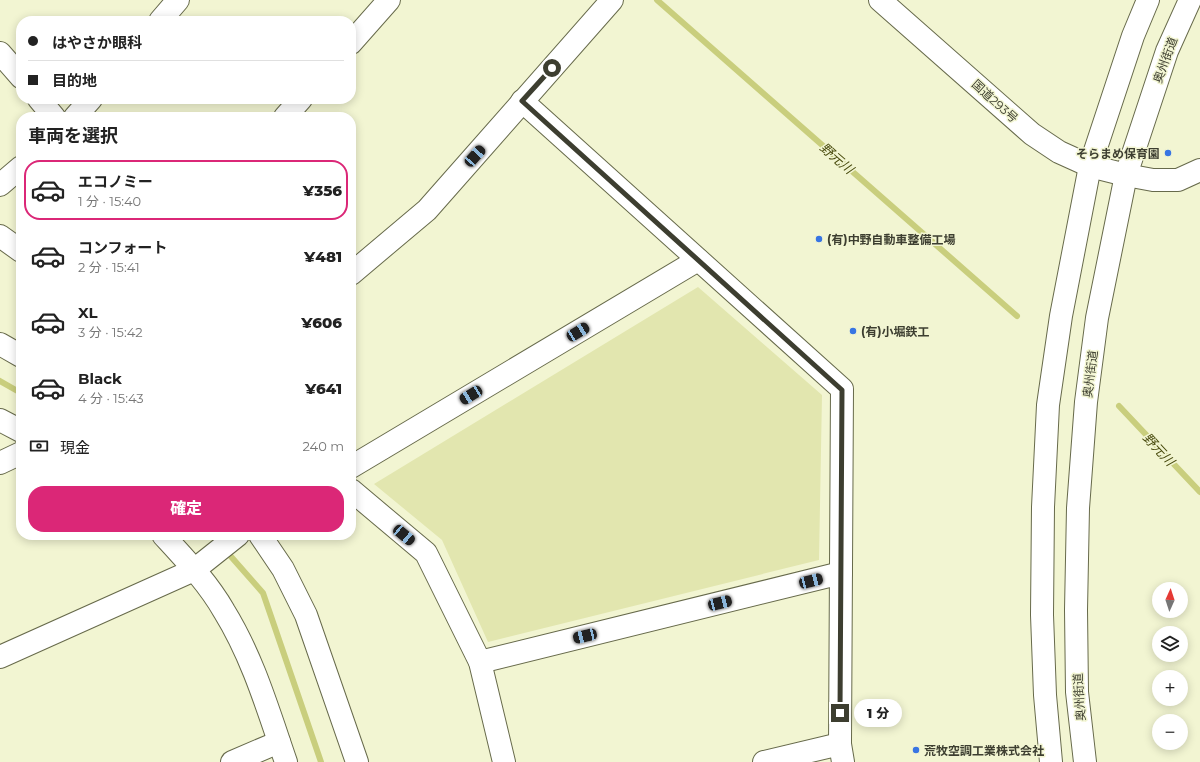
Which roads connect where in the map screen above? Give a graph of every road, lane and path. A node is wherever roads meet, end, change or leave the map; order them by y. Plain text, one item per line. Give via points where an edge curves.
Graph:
1 (178, 0) edge
2 (389, 0) edge
3 (612, 0) edge
4 (880, 0) edge
5 (1148, 0) edge
6 (1190, 0) edge
7 (164, 16) edge
8 (356, 36) edge
9 (0, 53) edge
10 (16, 71) edge
11 (522, 101) junction
12 (43, 104) edge
13 (87, 104) edge
14 (297, 104) edge
15 (50, 112) edge
16 (79, 112) edge
17 (289, 112) edge
18 (1090, 166) junction
19 (1200, 170) edge
20 (16, 171) edge
21 (1126, 175) junction
22 (0, 185) edge
23 (0, 236) edge
24 (16, 247) edge
25 (698, 260) junction
26 (356, 270) edge
27 (0, 344) edge
28 (16, 353) edge
29 (0, 420) edge
30 (16, 428) edge
31 (16, 455) edge
32 (0, 463) edge
33 (356, 464) edge
34 (356, 494) edge
35 (167, 540) edge
36 (232, 540) edge
37 (263, 540) edge
38 (194, 570) junction
39 (841, 573) junction
40 (0, 657) edge
41 (480, 662) junction
42 (282, 752) edge
43 (841, 753) edge
44 (232, 762) edge
45 (357, 762) edge
46 (504, 762) edge
47 (764, 762) edge
48 (1051, 762) edge
49 (1085, 762) edge

1 - 7 main road
2 - 8 main road
3 - 11 main road
4 - 18 main road, 国道293号 via 1032,134 1059,152
5 - 18 main road via 1133,36
6 - 21 main road, 奥州街道 via 1167,51
9 - 10 main road
11 - 25 main road
11 - 26 main road via 427,210
12 - 15 main road
13 - 16 main road
14 - 17 main road
18 - 21 main road, 国道293号
18 - 48 main road via 1061,316 1048,405 1043,507 1042,616
19 - 21 main road, 国道293号 via 1178,180 1153,180
20 - 22 main road
21 - 49 main road, 奥州街道 via 1097,318 1086,402 1078,508 1077,692
23 - 24 main road
25 - 33 main road
25 - 39 main road via 842,390
27 - 28 main road
29 - 30 main road
31 - 32 main road
34 - 41 main road via 426,553
35 - 38 main road
36 - 38 main road
37 - 45 main road via 283,568 306,615
38 - 40 main road
38 - 42 main road via 224,610 254,670
39 - 41 main road
39 - 43 main road
41 - 46 main road
42 - 44 main road
43 - 47 main road

